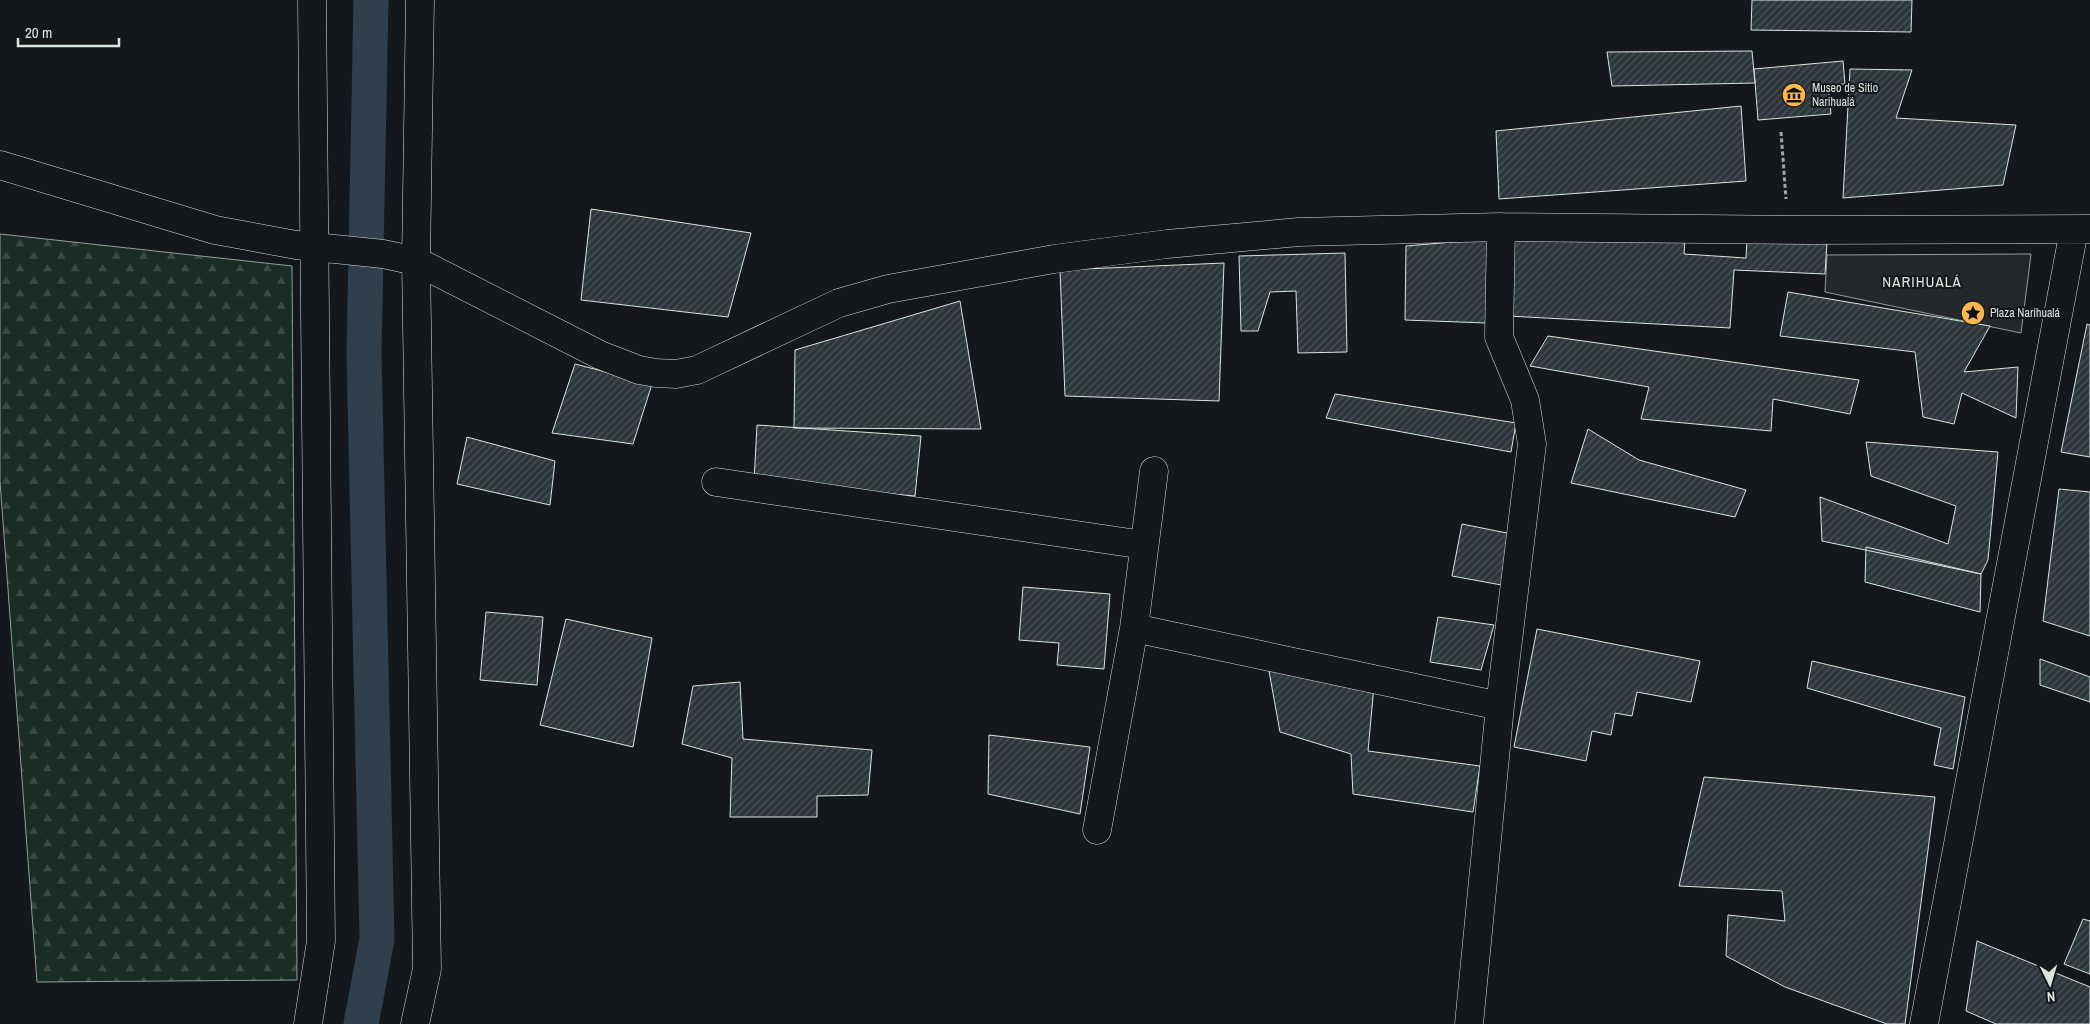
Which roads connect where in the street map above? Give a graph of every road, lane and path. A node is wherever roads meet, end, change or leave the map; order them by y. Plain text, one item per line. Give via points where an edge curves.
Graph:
1 (312, 0) edge
2 (420, 0) edge
3 (1781, 132) dead end
4 (0, 165) edge
5 (1501, 227) junction
6 (1788, 229) junction
7 (2082, 229) edge
8 (325, 248) junction
9 (416, 261) junction
10 (1154, 471) dead end
11 (716, 482) dead end
12 (1144, 545) junction
13 (1134, 628) junction
14 (1500, 706) junction
15 (1097, 830) dead end
16 (308, 1024) edge
17 (414, 1024) edge
18 (1469, 1024) edge
19 (1924, 1024) edge

1 - 8 street
2 - 9 street
3 - 6 path
4 - 8 street via 215,230
5 - 6 street
5 - 9 street via 1299,232 1167,244 1054,259 888,289 839,303 697,370 676,374 639,370 600,355
5 - 14 street via 1499,337 1525,400 1532,444
6 - 7 street
7 - 19 street
8 - 9 street
8 - 16 street via 321,941
9 - 17 street via 427,969
10 - 12 street
11 - 12 street
12 - 13 street
13 - 14 street
13 - 15 street
14 - 18 street

